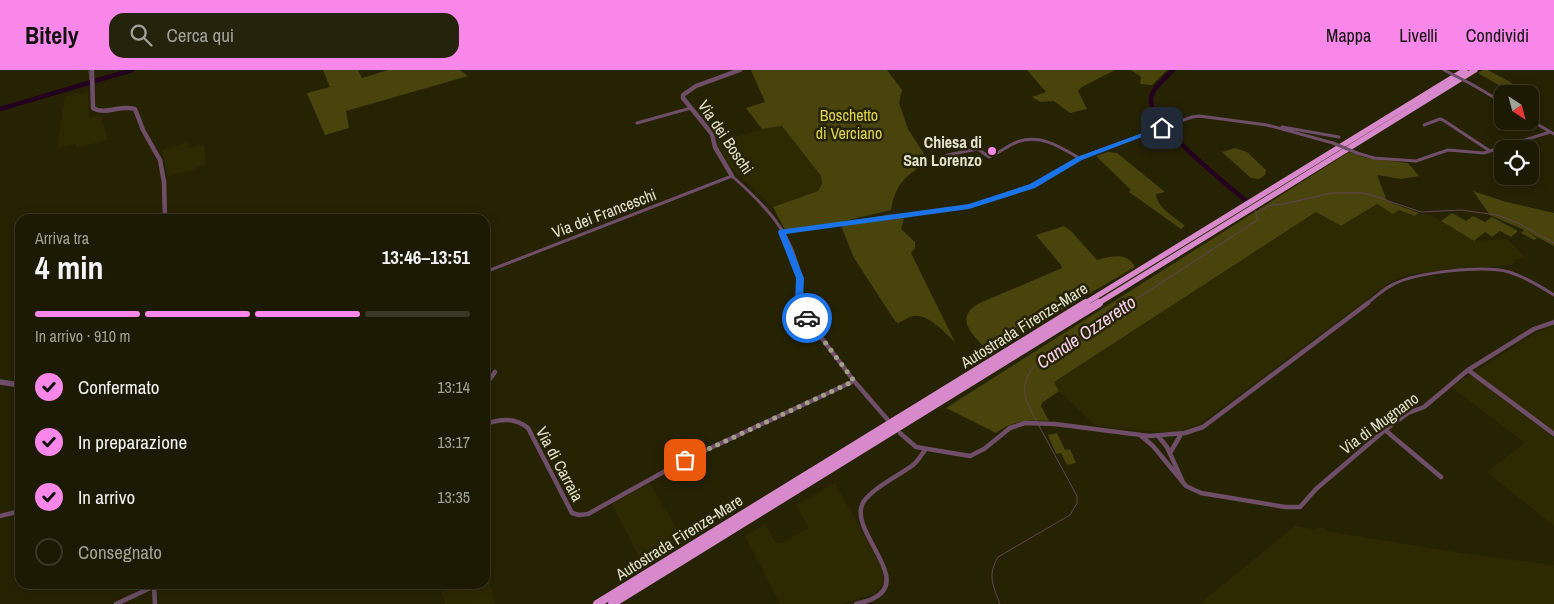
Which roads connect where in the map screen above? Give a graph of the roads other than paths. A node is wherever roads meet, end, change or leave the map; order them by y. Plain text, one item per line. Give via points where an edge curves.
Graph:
1 (92, 70) edge
2 (740, 70) edge
3 (1444, 70) edge
4 (1465, 70) edge
5 (1475, 70) edge
6 (1473, 85) joint
7 (1494, 97) edge
8 (692, 108) junction
9 (638, 123) dead end
10 (1267, 125) junction
11 (1424, 125) dead end
12 (1539, 125) edge
13 (1552, 133) edge
14 (1339, 137) dead end
15 (1490, 151) junction
16 (947, 156) dead end
17 (1079, 158) junction
18 (732, 176) junction
19 (165, 214) edge
20 (781, 232) junction
21 (490, 270) edge
22 (1554, 295) edge
23 (1554, 322) edge
24 (1468, 370) junction
25 (495, 372) dead end
26 (490, 379) edge
27 (854, 381) junction
28 (0, 382) edge
29 (15, 384) edge
30 (887, 419) dead end
31 (490, 423) edge
32 (1385, 430) junction
33 (900, 434) dead end
34 (1554, 434) edge
35 (1140, 435) junction
36 (1180, 435) junction
37 (1159, 437) junction
38 (926, 450) junction
39 (1156, 450) junction
40 (1170, 453) junction
41 (1441, 477) dead end
42 (1186, 486) junction
43 (15, 512) edge
44 (0, 516) edge
45 (148, 589) edge
46 (156, 589) edge
47 (116, 604) edge
48 (155, 604) edge
49 (597, 604) edge
50 (612, 604) edge
51 (856, 604) edge

1 - 19 street via 94,110 102,112 129,106 135,109 160,160
2 - 8 street, Via dei Boschi via 685,92 683,98
3 - 6 street, bridge
4 - 49 highway, Autostrada Firenze-Mare
5 - 50 highway, Autostrada Firenze-Mare
6 - 7 street
8 - 9 street
8 - 18 street, Via dei Boschi via 712,134 715,147
10 - 14 street
10 - 15 street, bridge via 1374,158 1416,161 1448,150
10 - 17 street via 1199,116
11 - 15 street via 1444,120
12 - 13 street
13 - 15 street
16 - 17 street via 978,149 989,157 1021,141 1036,140 1055,144
17 - 20 street via 1033,186 969,207
18 - 20 street, Via dei Boschi via 765,206
18 - 21 street, Via dei Franceschi
20 - 27 street, Via dei Boschi via 800,278 802,312
22 - 36 street via 1520,276 1497,269 1404,279 1203,427
23 - 24 street, Via di Mugnano via 1534,329
24 - 32 street, Via di Mugnano via 1424,407 1408,413
24 - 34 street
25 - 26 street
27 - 30 street, Via dei Boschi
27 - 31 street, Via di Carraia via 685,460 588,514 580,515 572,513 566,506 528,428 510,418
28 - 29 street
32 - 41 street
32 - 42 street, Via di Mugnano via 1316,489 1300,507 1201,493
33 - 38 street via 916,447
35 - 37 street
35 - 38 street via 1031,422 1012,427 977,455
35 - 39 street
36 - 37 street
36 - 40 street
37 - 39 street
37 - 40 street
38 - 51 street via 915,464 864,499 860,514 864,528 886,567 888,579 876,597
39 - 42 street
40 - 42 street via 1174,467
43 - 44 street
45 - 47 street
46 - 48 street

